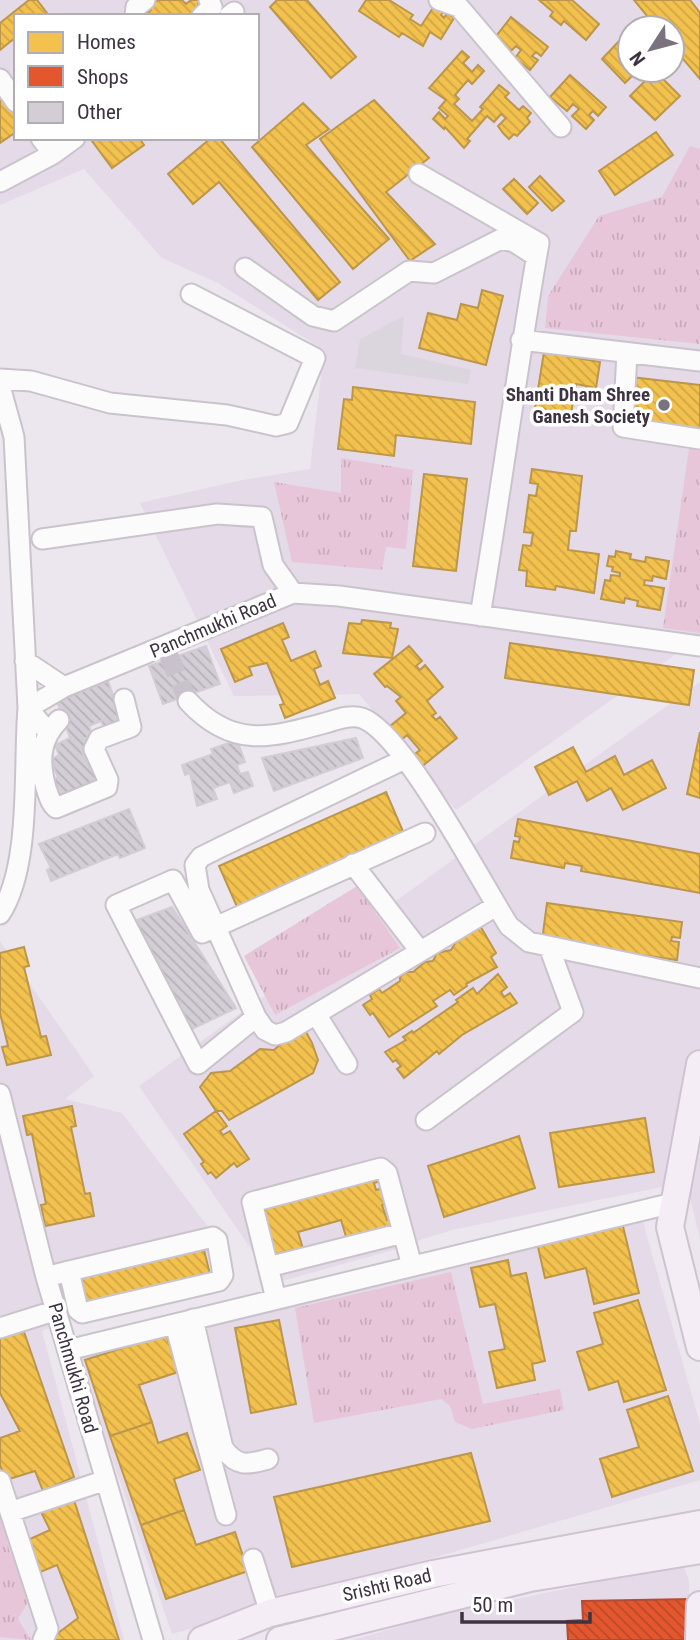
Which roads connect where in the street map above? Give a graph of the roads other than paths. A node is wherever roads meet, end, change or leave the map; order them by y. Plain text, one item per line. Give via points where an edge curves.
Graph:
1 (145, 0) edge
2 (209, 0) edge
3 (439, 0) edge
4 (135, 14) edge
5 (204, 14) edge
6 (0, 79) edge
7 (14, 99) edge
8 (561, 127) dead end
9 (68, 140) edge
10 (47, 146) edge
11 (419, 174) dead end
12 (0, 182) edge
13 (537, 256) junction
14 (245, 268) dead end
15 (191, 294) dead end
16 (521, 340) junction
17 (627, 353) junction
18 (700, 361) edge
19 (0, 379) edge
20 (0, 386) edge
21 (700, 439) edge
22 (42, 539) dead end
23 (293, 593) junction
24 (480, 616) junction
25 (700, 646) edge
26 (25, 661) junction
27 (64, 687) junction
28 (124, 699) dead end
29 (188, 701) tunnel mouth
30 (28, 708) junction
31 (405, 760) junction
32 (425, 833) dead end
33 (354, 864) junction
34 (496, 906) junction
35 (0, 914) edge
36 (216, 926) junction
37 (549, 947) junction
38 (420, 951) junction
39 (700, 978) edge
40 (316, 1014) junction
41 (256, 1017) junction
42 (700, 1063) edge
43 (347, 1065) dead end
44 (0, 1094) edge
45 (3, 1116) edge
46 (426, 1120) dead end
47 (673, 1203) junction
48 (403, 1233) junction
49 (412, 1266) junction
50 (268, 1267) junction
51 (69, 1271) junction
52 (46, 1277) junction
53 (215, 1282) junction
54 (276, 1299) junction
55 (57, 1310) junction
56 (221, 1312) junction
57 (184, 1321) junction
58 (0, 1328) edge
59 (700, 1346) edge
60 (68, 1350) junction
61 (268, 1459) dead end
62 (106, 1480) junction
63 (0, 1481) edge
64 (10, 1512) junction
65 (226, 1515) dead end
66 (692, 1539) edge
67 (253, 1559) dead end
68 (433, 1574) junction
69 (438, 1601) junction
70 (700, 1605) edge
71 (270, 1612) junction
72 (43, 1640) edge
73 (153, 1640) edge
74 (202, 1640) edge
75 (280, 1640) edge
76 (699, 1640) edge

1 - 4 street
2 - 5 street via 212,7
3 - 8 street via 459,7
6 - 7 street
9 - 10 street
10 - 12 street
11 - 13 street via 535,238
13 - 14 street via 501,239 435,273 409,271 334,321 313,316
13 - 16 street
15 - 19 street via 315,358 288,423 276,426 227,415 110,403 31,381
16 - 17 street
16 - 24 street
17 - 18 street
17 - 21 street via 623,427
20 - 26 street via 14,437
22 - 23 street via 217,514 262,517 273,565
23 - 24 street, Panchmukhi Road
23 - 27 street, Panchmukhi Road via 167,652
24 - 25 street, Panchmukhi Road
26 - 27 street
26 - 30 street
27 - 30 street, Panchmukhi Road
28 - 30 street via 131,727 99,739 94,750 107,787 60,808 51,803 41,772 42,749 53,726
29 - 31 street via 202,716 253,737 273,737 347,717 362,718
30 - 35 street via 19,861 11,896
31 - 34 street
31 - 36 street via 201,858 195,864 197,878
32 - 33 street
33 - 36 street
33 - 38 street
34 - 37 street via 509,926 529,942
34 - 38 street
36 - 41 street
36 - 41 street via 202,933 173,880 116,905 198,1064
37 - 39 street
37 - 46 street via 573,1012
38 - 40 street
40 - 41 street via 275,1035
40 - 43 street
42 - 47 main road
44 - 45 street, Panchmukhi Road
45 - 52 street, Panchmukhi Road
47 - 49 street
47 - 59 main road via 672,1246
48 - 49 street
48 - 50 street
48 - 50 street via 385,1168 268,1196 252,1202
49 - 54 street
50 - 54 street
51 - 52 street
51 - 53 street via 82,1312
51 - 53 street via 213,1237 223,1275
52 - 55 street, Panchmukhi Road
53 - 56 street
54 - 56 street
55 - 58 street
55 - 60 street, Panchmukhi Road
56 - 57 street
57 - 60 street
57 - 61 street via 223,1448 233,1461 246,1465
57 - 65 street
60 - 62 street, Panchmukhi Road
62 - 64 street
62 - 73 street, Panchmukhi Road
63 - 64 street
64 - 72 street via 48,1629
66 - 68 main road, Srishti Road
66 - 69 main road, Srishti Road
67 - 71 street
68 - 69 main road
68 - 71 main road, Srishti Road
69 - 75 main road, Srishti Road
70 - 76 main road
71 - 74 main road, Srishti Road

